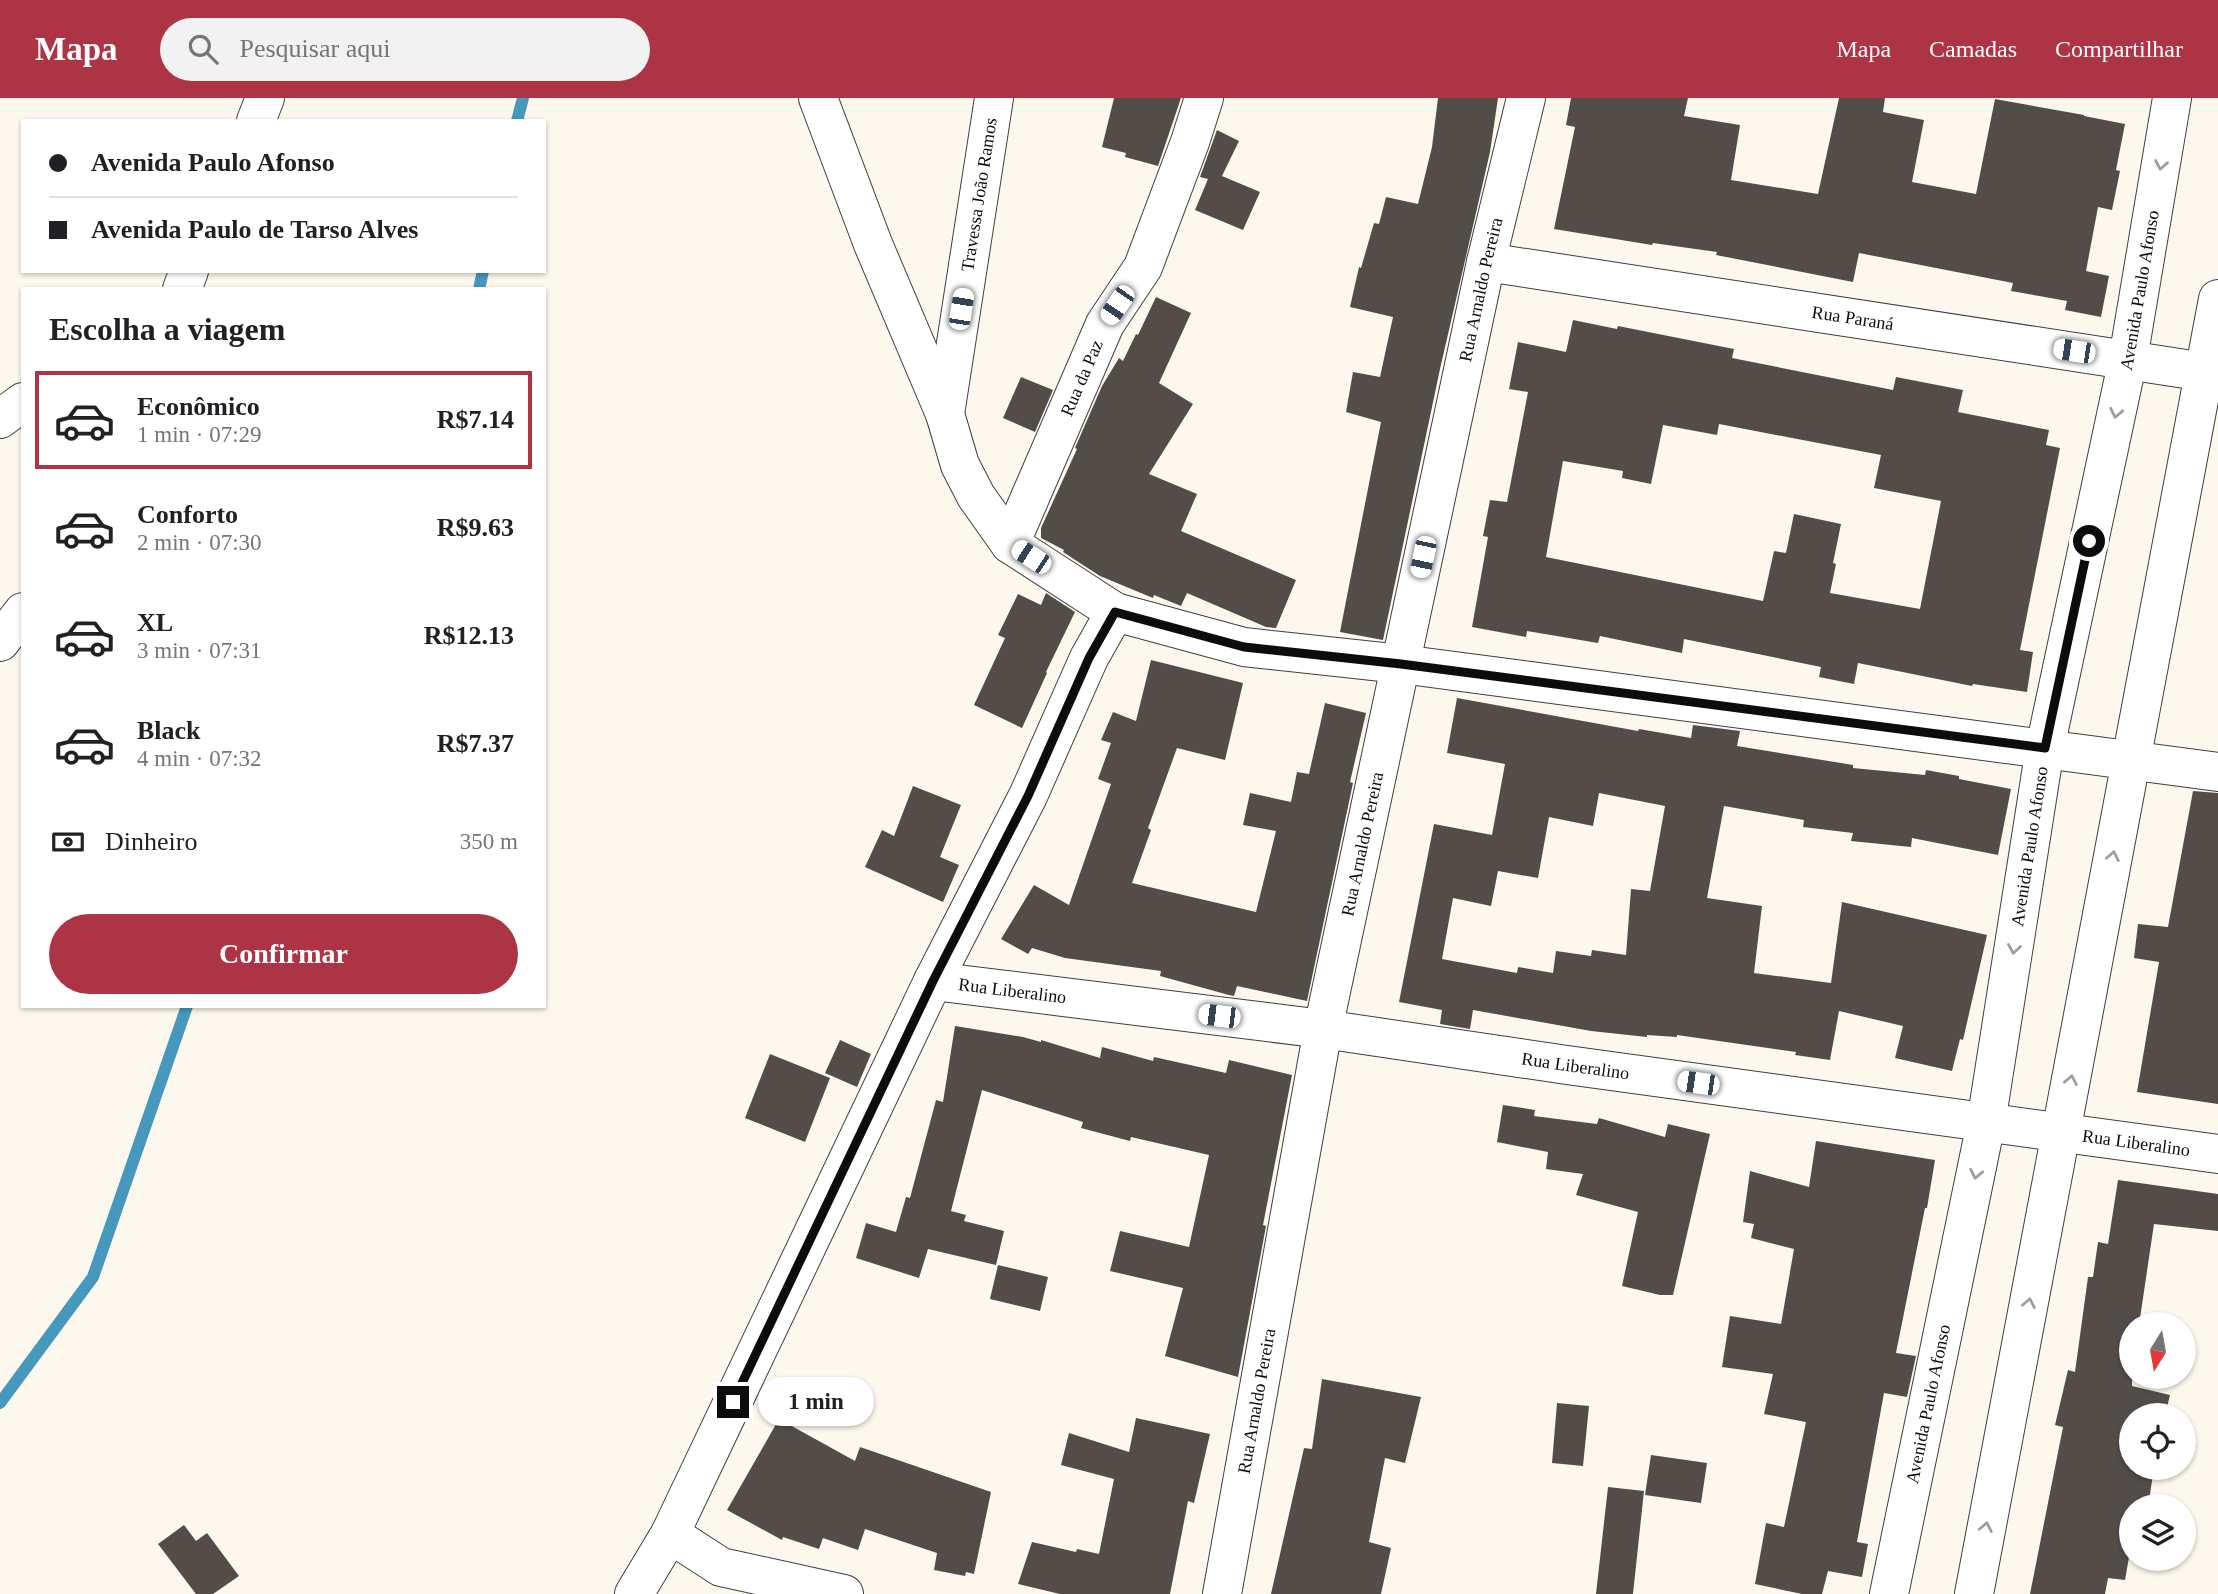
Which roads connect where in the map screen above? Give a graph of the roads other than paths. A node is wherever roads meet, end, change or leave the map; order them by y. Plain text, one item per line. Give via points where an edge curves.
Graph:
1 (265, 98) edge
2 (818, 98) edge
3 (994, 98) edge
4 (1204, 98) edge
5 (1525, 98) edge
6 (2172, 98) edge
7 (257, 119) edge
8 (1486, 262) junction
9 (2218, 299) edge
10 (2128, 359) junction
11 (2211, 373) edge
12 (21, 403) edge
13 (945, 414) junction
14 (0, 419) edge
15 (1010, 544) junction
16 (1115, 612) junction
17 (21, 615) edge
18 (0, 642) edge
19 (1401, 664) junction
20 (2045, 748) junction
21 (2131, 762) junction
22 (2218, 772) edge
23 (933, 981) junction
24 (1324, 1029) junction
25 (1986, 1123) junction
26 (2062, 1133) junction
27 (2218, 1154) edge
28 (670, 1534) junction
29 (634, 1594) edge
30 (845, 1594) edge
31 (1222, 1594) edge
32 (1888, 1594) edge
33 (1974, 1594) edge

1 - 7 street
2 - 13 street
3 - 13 street, Travessa João Ramos
4 - 15 street, Rua da Paz via 1143,267 1105,324
5 - 8 street, Rua Arnaldo Pereira
6 -> 10 street, Avenida Paulo Afonso
8 - 10 street, Rua Paraná
8 - 19 street, Rua Arnaldo Pereira
9 - 11 street
10 - 11 street, Rua Paraná
10 -> 20 street, Avenida Paulo Afonso
11 - 21 street
12 - 14 street
13 - 15 street via 960,465
15 - 16 street
16 - 19 street via 1244,647
16 - 23 street
17 - 18 street
19 - 20 street
19 - 24 street, Rua Arnaldo Pereira
20 - 21 street
20 -> 25 street, Avenida Paulo Afonso
21 - 22 street
26 -> 21 street
23 - 24 street, Rua Liberalino
23 - 28 street
24 - 25 street, Rua Liberalino
24 - 31 street, Rua Arnaldo Pereira
25 - 26 street, Rua Liberalino
25 -> 32 street, Avenida Paulo Afonso
26 - 27 street, Rua Liberalino
33 -> 26 street
28 - 29 street
28 - 30 street via 721,1567

